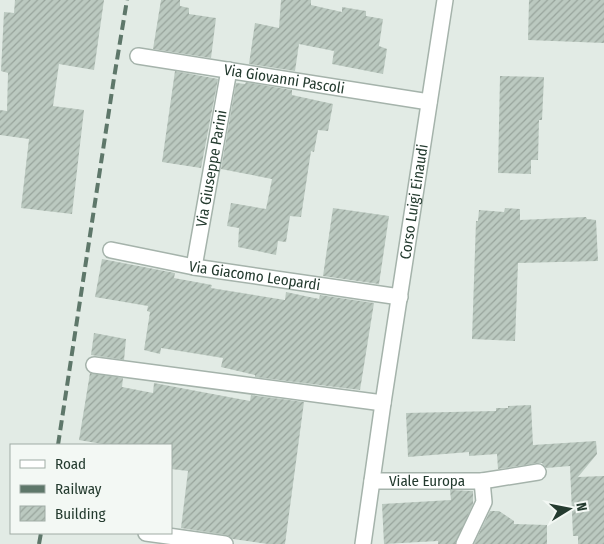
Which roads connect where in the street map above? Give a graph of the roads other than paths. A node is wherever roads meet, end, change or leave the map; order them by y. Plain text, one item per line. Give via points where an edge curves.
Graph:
1 (445, 0) edge
2 (138, 56) dead end
3 (229, 70) junction
4 (429, 102) junction
5 (111, 250) dead end
6 (194, 267) junction
7 (400, 297) junction
8 (94, 365) dead end
9 (383, 403) junction
10 (538, 472) dead end
11 (372, 481) junction
12 (482, 481) junction
13 (153, 534) edge
14 (225, 544) edge
15 (363, 544) edge
16 (464, 544) edge

1 - 4 street, Corso Luigi Einaudi
2 - 3 street, Via Giovanni Pascoli
3 - 4 street, Via Giovanni Pascoli
3 - 6 street, Via Giuseppe Parini
4 - 7 street, Corso Luigi Einaudi
5 - 6 street, Via Giacomo Leopardi
6 - 7 street, Via Giacomo Leopardi
7 - 9 street, Corso Luigi Einaudi
8 - 9 street
9 - 11 street, Corso Luigi Einaudi
10 - 12 street, Viale Europa
11 - 12 street, Viale Europa
11 - 15 street, Corso Luigi Einaudi
12 - 16 street, Viale Europa via 484,502
13 - 14 street

